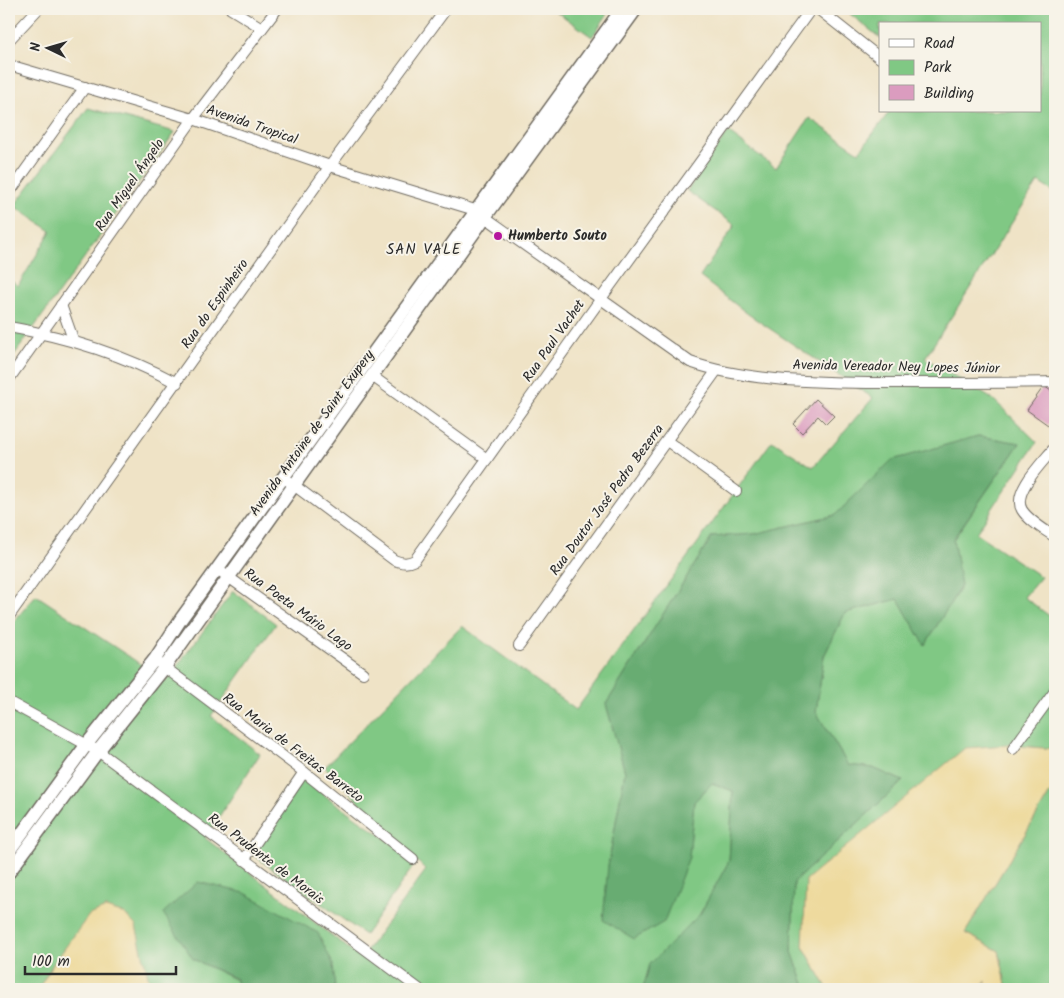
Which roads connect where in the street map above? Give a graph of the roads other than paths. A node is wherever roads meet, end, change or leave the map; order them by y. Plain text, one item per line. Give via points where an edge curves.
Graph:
1 (38, 9) edge
2 (231, 9) edge
3 (276, 9) edge
4 (446, 9) edge
5 (622, 9) edge
6 (636, 9) edge
7 (811, 9) edge
8 (818, 9) edge
9 (262, 28) junction
10 (9, 40) edge
11 (599, 49) junction
12 (879, 57) edge
13 (9, 65) edge
14 (85, 87) junction
15 (194, 119) junction
16 (330, 166) junction
17 (9, 193) edge
18 (480, 214) junction
19 (600, 300) junction
20 (61, 306) junction
21 (9, 327) edge
22 (42, 333) junction
23 (74, 342) junction
24 (717, 370) junction
25 (372, 376) junction
26 (9, 379) edge
27 (1055, 382) edge
28 (177, 383) junction
29 (666, 441) junction
30 (1055, 447) edge
31 (487, 459) junction
32 (288, 481) junction
33 (736, 491) dead end
34 (1055, 537) edge
35 (217, 569) junction
36 (228, 577) junction
37 (9, 616) edge
38 (519, 646) dead end
39 (159, 664) junction
40 (363, 673) dead end
41 (1055, 691) edge
42 (9, 702) edge
43 (92, 747) junction
44 (1014, 749) dead end
45 (304, 772) junction
46 (9, 851) edge
47 (244, 860) junction
48 (413, 860) dead end
49 (9, 872) edge
50 (419, 989) edge

1 - 10 street
2 - 9 street
3 - 9 street, Rua Miguel Ángelo
4 - 16 street, Rua do Espinheiro
5 - 11 street, Avenida Antoine de Saint Exupery
6 - 11 street, Avenida Antoine de Saint Exupery
7 - 19 street, Rua Paul Vachet
8 - 12 street
9 - 15 street, Rua Miguel Ángelo
11 - 18 street, Avenida Antoine de Saint Exupery
13 - 14 street, Avenida Tropical
14 - 15 street, Avenida Tropical
14 - 17 street
15 - 16 street, Avenida Tropical
15 - 20 street, Rua Miguel Ángelo
16 - 18 street, Avenida Tropical
16 - 28 street, Rua do Espinheiro
18 - 19 street, Avenida Vereador Ney Lopes Júnior
18 - 25 street, Avenida Antoine de Saint Exupery
18 - 32 street, Avenida Antoine de Saint Exupery
19 - 24 street, Avenida Vereador Ney Lopes Júnior via 690,362
19 - 31 street, Rua Paul Vachet
20 - 22 street, Rua Miguel Ángelo
20 - 23 street
21 - 22 street
22 - 23 street
22 - 26 street, Rua Miguel Ángelo
23 - 28 street via 127,359
24 - 27 street, Avenida Vereador Ney Lopes Júnior via 823,382
24 - 29 street, Rua Doutor José Pedro Bezerra
25 - 31 street
25 - 32 street, Avenida Antoine de Saint Exupery
28 - 37 street, Rua do Espinheiro
29 - 33 street
29 - 38 street, Rua Doutor José Pedro Bezerra
30 - 34 street via 1029,479 1019,502 1028,516
31 - 32 street, Rua Paul Vachet via 420,554 409,563 394,560
32 - 35 street, Avenida Antoine de Saint Exupery
32 - 36 street, Avenida Antoine de Saint Exupery
35 - 36 street, Rua Poeta Mário Lago
35 - 39 street, Avenida Antoine de Saint Exupery
36 - 39 street, Avenida Antoine de Saint Exupery
36 - 40 street, Rua Poeta Mário Lago
39 - 43 street, Avenida Antoine de Saint Exupery
39 - 45 street, Rua Maria de Freitas Barreto
41 - 44 street
42 - 43 street, Rua Prudente de Morais
43 - 46 street, Avenida Antoine de Saint Exupery
43 - 47 street, Rua Prudente de Morais
43 - 49 street, Avenida Antoine de Saint Exupery
45 - 47 street
45 - 48 street, Rua Maria de Freitas Barreto
47 - 50 street, Rua Prudente de Morais

